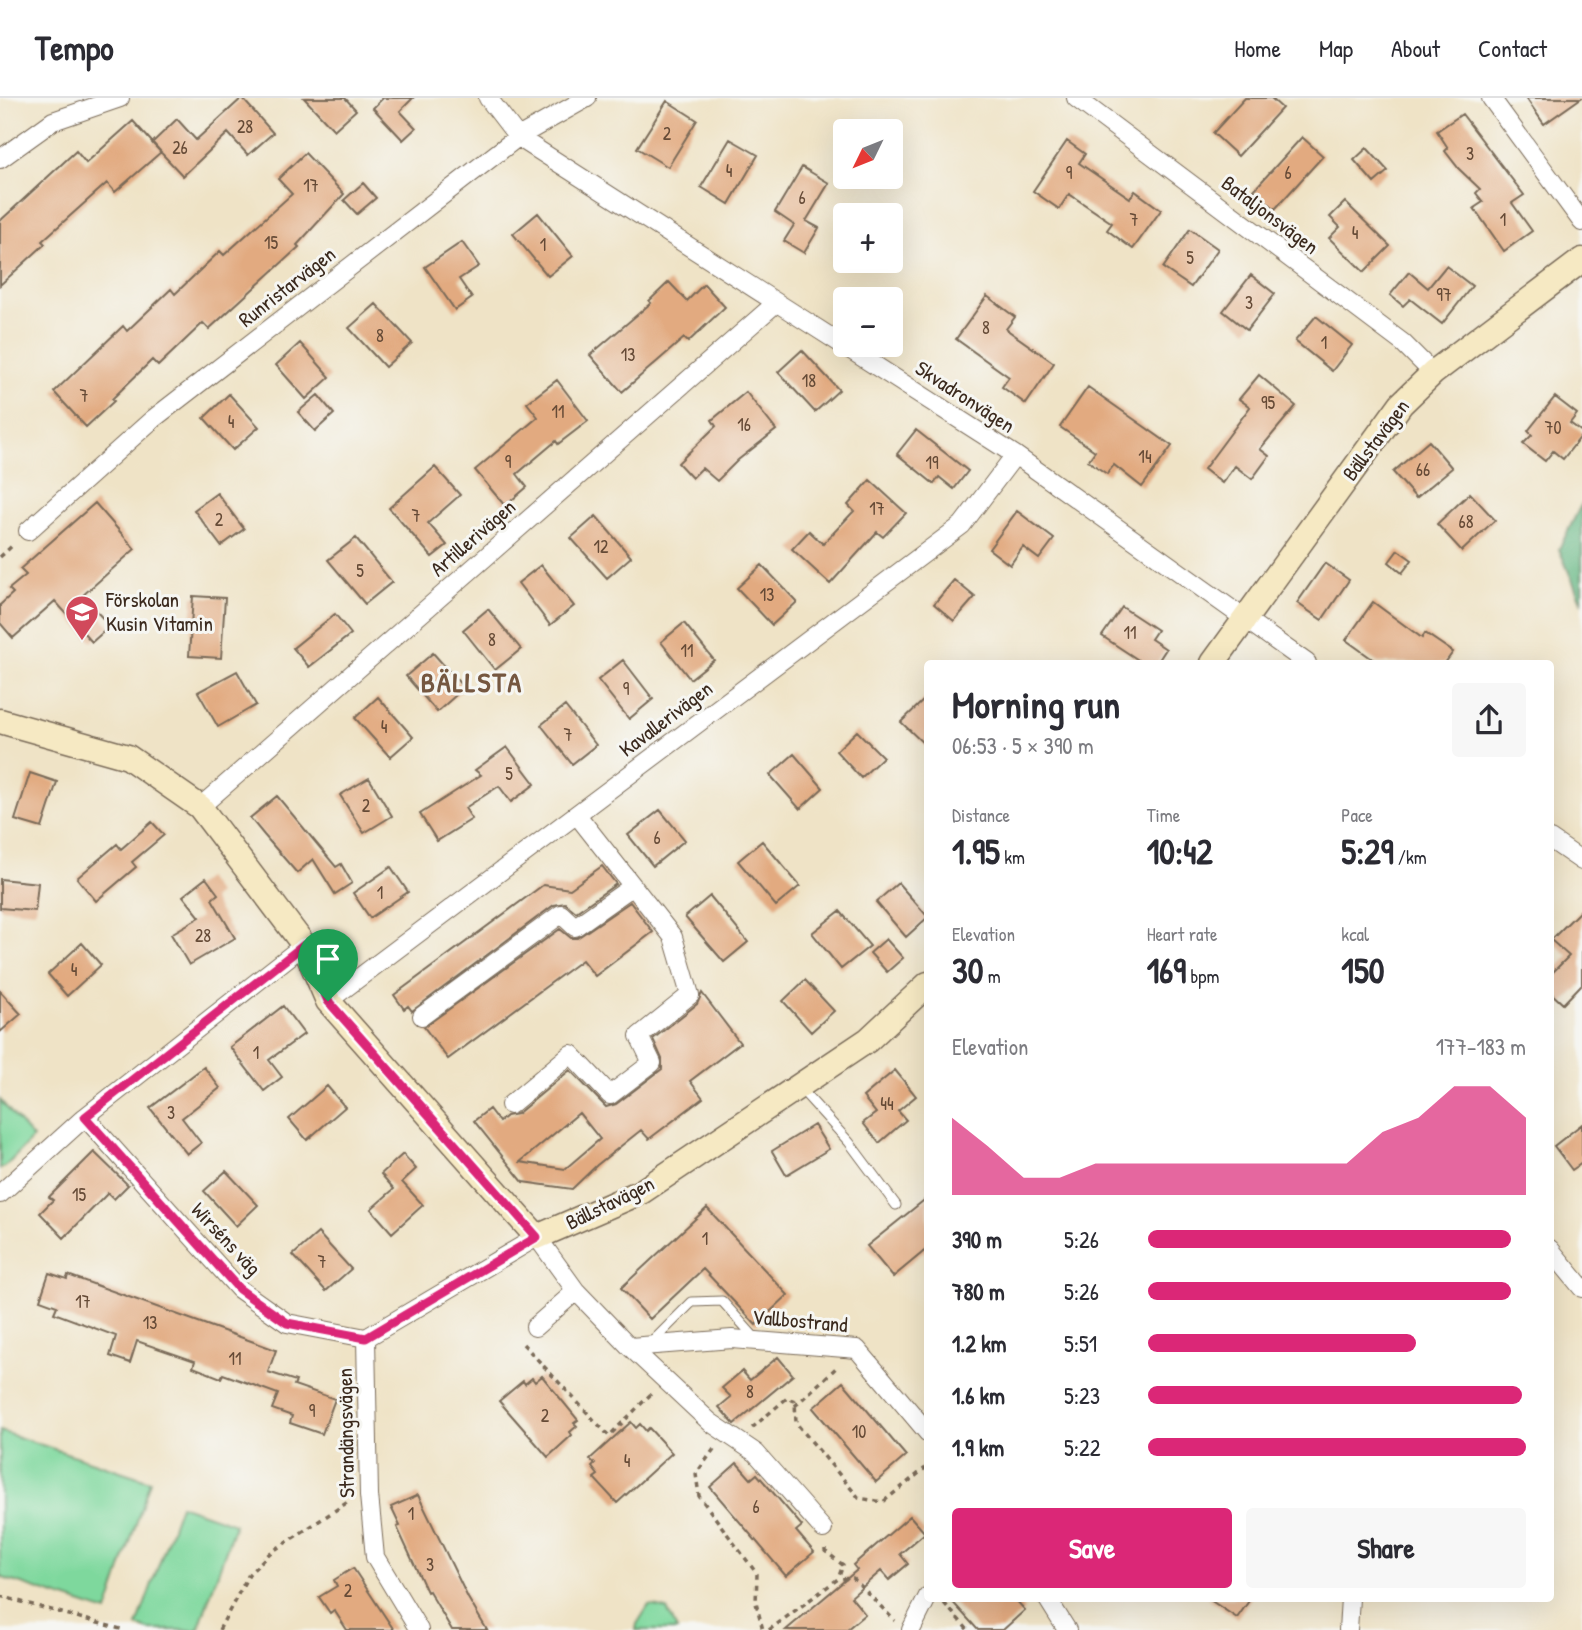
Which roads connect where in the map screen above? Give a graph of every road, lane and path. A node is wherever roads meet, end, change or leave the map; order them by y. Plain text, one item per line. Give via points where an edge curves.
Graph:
1 (120, 98) edge
2 (488, 98) edge
3 (587, 98) edge
4 (1076, 98) edge
5 (1491, 98) edge
6 (518, 137) junction
7 (0, 159) edge
8 (1582, 222) edge
9 (1582, 260) edge
10 (776, 303) junction
11 (1433, 373) junction
12 (1015, 456) junction
13 (29, 531) dead end
14 (1245, 618) junction
15 (1215, 660) edge
16 (1303, 660) edge
17 (0, 721) edge
18 (200, 807) junction
19 (576, 815) junction
20 (1554, 842) edge
21 (1582, 861) edge
22 (633, 886) junction
23 (304, 945) junction
24 (924, 988) edge
25 (328, 1001) junction
26 (422, 1016) dead end
27 (799, 1086) junction
28 (510, 1105) dead end
29 (85, 1117) junction
30 (0, 1194) edge
31 (896, 1205) dead end
32 (537, 1237) junction
33 (1554, 1254) edge
34 (1582, 1288) edge
35 (576, 1291) junction
36 (535, 1327) dead end
37 (366, 1338) junction
38 (521, 1341) dead end
39 (757, 1341) junction
40 (648, 1346) junction
41 (630, 1347) junction
42 (857, 1349) junction
43 (664, 1380) junction
44 (795, 1406) junction
45 (924, 1428) edge
46 (732, 1437) junction
47 (924, 1469) edge
48 (369, 1495) junction
49 (823, 1529) joint
50 (838, 1578) junction
51 (0, 1596) edge
52 (924, 1601) edge
53 (944, 1602) edge
54 (1050, 1602) edge
55 (1350, 1602) edge
56 (903, 1626) edge
57 (124, 1630) edge
58 (219, 1630) edge
59 (419, 1630) edge
60 (763, 1630) edge
61 (769, 1630) edge
62 (968, 1630) edge
63 (1067, 1630) edge
64 (1348, 1630) edge

1 - 7 street via 53,121
2 - 6 street, Skvadronvägen
3 - 6 street, Runristarvägen
4 - 11 street, Bataljonsvägen via 1403,343
5 - 8 street
6 - 10 street, Skvadronvägen
6 - 13 street, Runristarvägen via 153,419
9 - 11 street, Bällstavägen
10 - 12 street, Skvadronvägen
10 - 18 street, Artillerivägen
11 - 14 street, Bällstavägen via 1401,404
12 - 14 street, Skvadronvägen
12 - 19 street, Kavallerivägen via 962,526
14 - 15 street, Bällstavägen
14 - 16 street, Skvadronvägen
17 - 18 street via 128,757
18 - 23 street
19 - 22 street
19 - 25 street, Kavallerivägen
20 - 21 street
22 - 26 street via 575,927 561,914
22 - 28 street via 673,937 691,995 639,1035 652,1063 610,1095 571,1054
23 - 25 street
23 - 29 street
24 - 27 street, Bällstavägen via 868,1040
25 - 32 street
27 - 31 lane
27 - 32 street, Bällstavägen via 640,1192
29 - 30 street
29 - 37 street, Wirséns väg via 239,1289 287,1323
32 - 35 street
32 - 37 street, Strandängsvägen
33 - 34 street
35 - 36 street
35 - 41 street
37 - 48 street, Strandängsvägen
38 - 43 path via 609,1436
39 - 40 street, Vallbostrand
39 - 40 lane via 722,1301 692,1302
39 - 42 street, Vallbostrand
40 - 41 street, Vallbostrand
41 - 43 street
42 - 44 path
42 - 45 street, Vallbostrand
43 - 46 street
44 - 46 path via 795,1401 787,1398
44 - 47 path via 796,1423 859,1498 883,1502
46 - 49 street via 756,1453
46 - 60 path via 696,1474 699,1496 757,1574 756,1602
48 - 58 path via 351,1500 270,1553 249,1574
48 - 59 street, Strandängsvägen via 375,1557
49 - 50 path via 825,1551 843,1565
50 - 56 path via 853,1578
50 - 61 path
51 - 57 path
52 - 56 street
53 - 62 path
54 - 63 street
55 - 64 street

